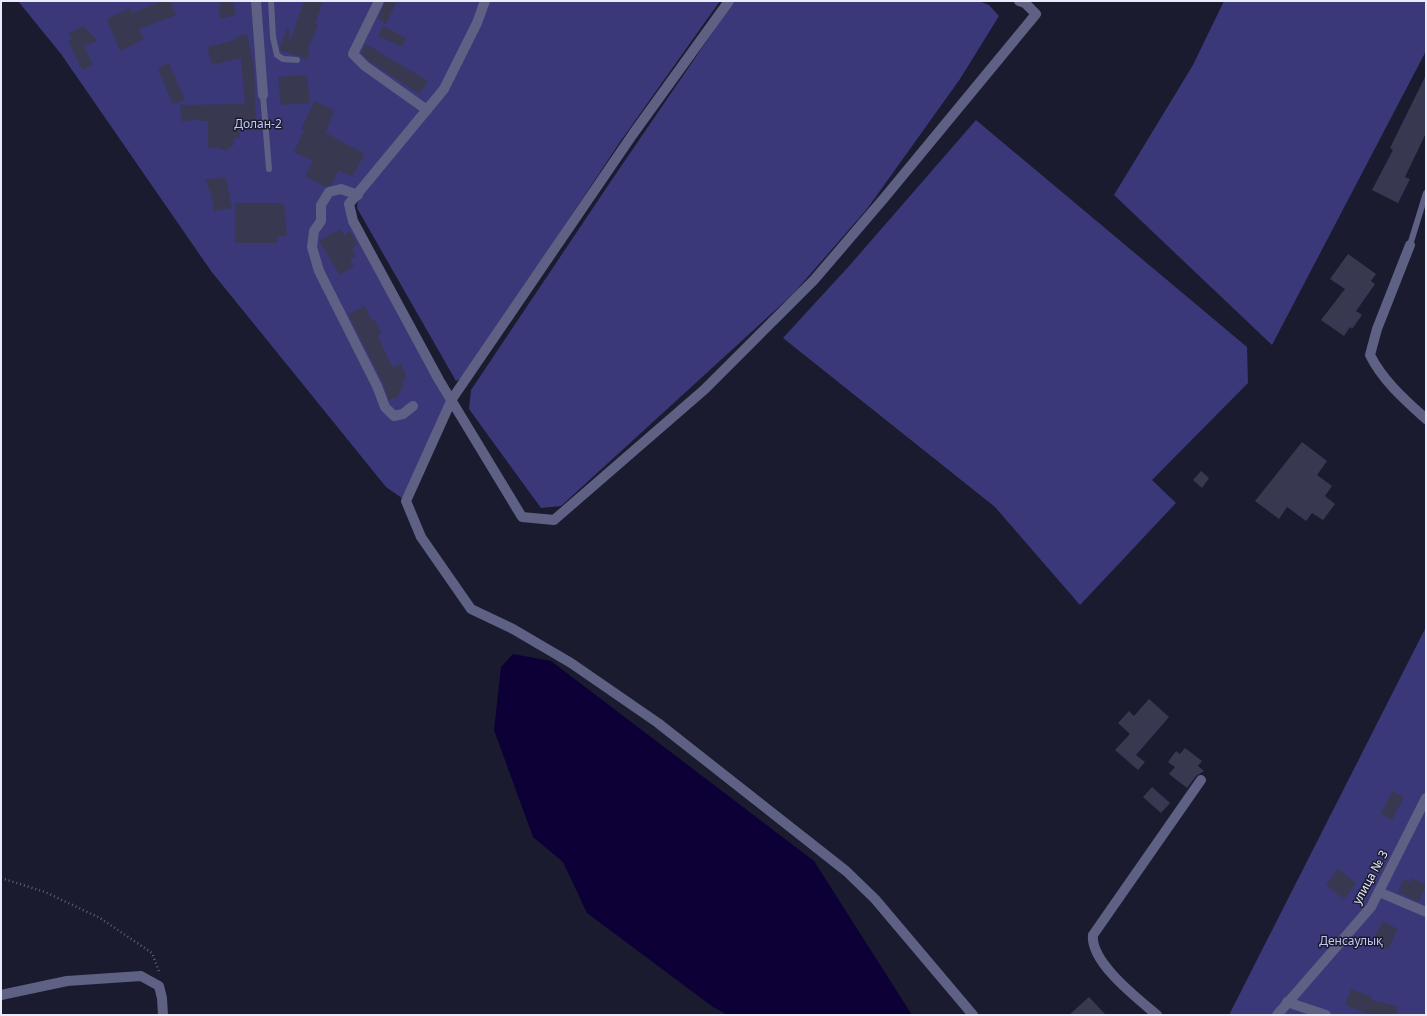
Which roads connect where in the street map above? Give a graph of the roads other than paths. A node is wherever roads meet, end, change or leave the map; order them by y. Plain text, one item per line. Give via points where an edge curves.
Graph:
1 (256, 1) edge
2 (271, 1) edge
3 (379, 1) edge
4 (485, 1) edge
5 (729, 1) edge
6 (1019, 1) edge
7 (297, 60) dead end
8 (263, 95) joint
9 (427, 110) junction
10 (269, 169) dead end
11 (1426, 193) edge
12 (358, 195) junction
13 (1410, 245) joint
14 (452, 400) junction
15 (413, 406) dead end
16 (1426, 419) edge
17 (1201, 780) dead end
18 (1426, 798) edge
19 (1380, 892) junction
20 (1426, 912) edge
21 (1, 995) edge
22 (1287, 1002) junction
23 (162, 1015) edge
24 (973, 1015) edge
25 (1157, 1015) edge
26 (1277, 1015) edge
27 (1326, 1015) edge

1 - 8 street
2 - 7 lane via 273,37 278,55 283,59
3 - 9 street via 353,54
4 - 9 street via 444,89
5 - 14 street via 633,134
6 - 14 street via 1025,3 1036,14 814,280 705,389 554,520 522,517
8 - 10 lane
9 - 12 street
11 - 13 lane
12 - 14 street via 349,204 353,221
12 - 15 street via 341,189 329,192 321,204 321,221 314,231 312,246 319,271 377,386 384,407 394,416 403,414
13 - 16 street via 1377,329 1370,356 1377,371
14 - 24 street via 406,501 420,537 471,610 514,629 571,663 658,723 846,871 876,900
17 - 25 street via 1093,935 1092,943 1103,964
18 - 19 street, улица № 3
19 - 20 street
19 - 22 street, улица № 3 via 1371,907
21 - 23 street via 67,981 142,976 159,986
22 - 26 street, улица № 3
22 - 27 street

